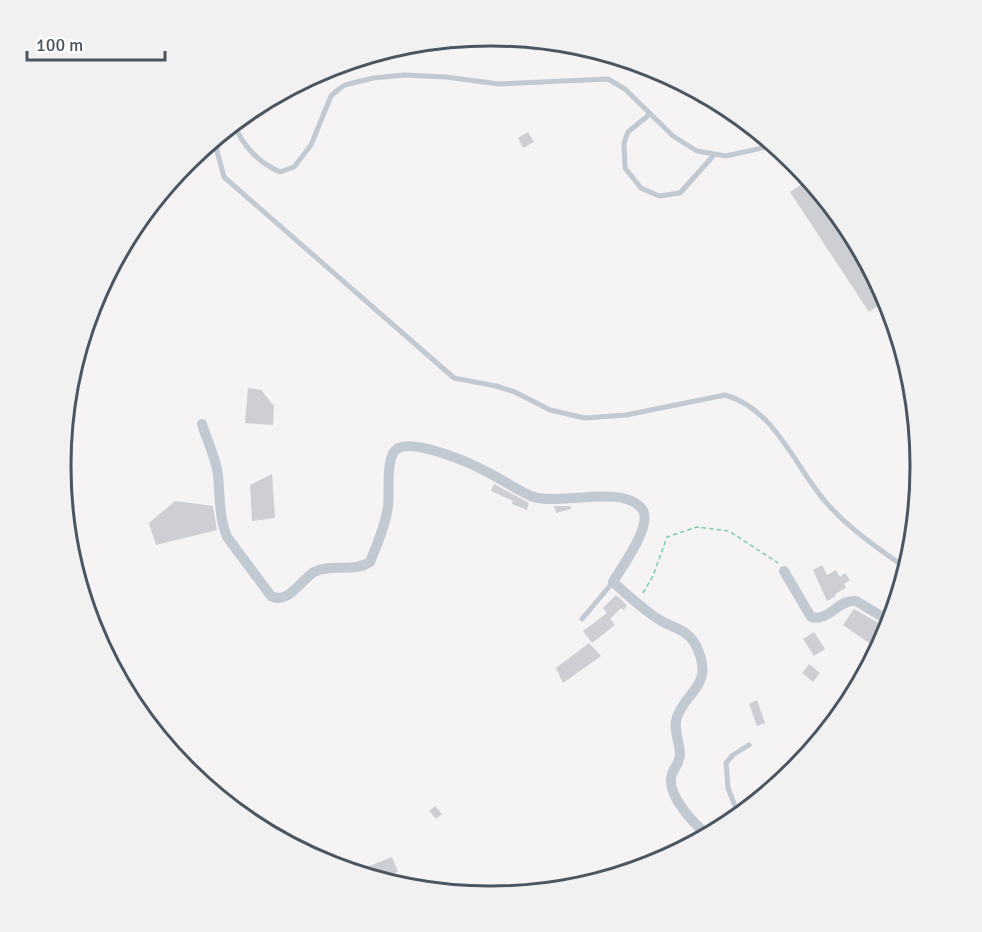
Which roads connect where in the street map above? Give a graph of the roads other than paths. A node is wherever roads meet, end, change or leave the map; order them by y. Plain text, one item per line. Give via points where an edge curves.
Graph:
1 (650, 114) junction
2 (237, 132) edge
3 (218, 148) edge
4 (764, 148) edge
5 (714, 155) junction
6 (202, 424) dead end
7 (899, 563) edge
8 (784, 571) road end
9 (613, 582) junction
10 (882, 617) edge
11 (582, 619) dead end
12 (749, 746) dead end
13 (736, 807) edge
14 (701, 829) edge

1 - 2 lane via 625,88 608,79 499,84 404,75 345,85 330,96 311,146 294,167 280,172 256,157
1 - 5 lane via 673,136 697,151
1 - 5 lane via 628,132 624,143 625,168 641,188 659,196 680,193
3 - 7 lane via 224,177 454,378 515,392 550,410 585,418 626,415 725,395 740,399 765,418 833,511
4 - 5 lane
6 - 9 street via 218,474 220,510 227,537 275,598 285,596 319,570 356,568 370,562 388,507 393,453 412,445 486,471 539,499 599,496 634,503 643,510 642,532
8 - 10 street via 811,617 823,617 850,601
9 - 11 lane
9 - 14 street via 658,620 676,626 698,649 700,683 677,717 680,759 671,776 675,796
12 - 13 lane via 726,763

